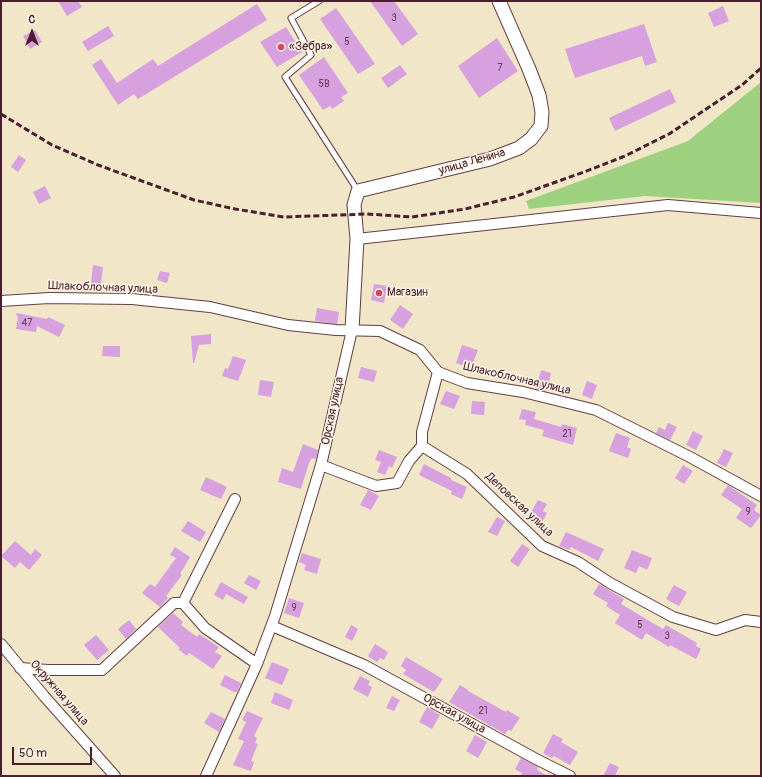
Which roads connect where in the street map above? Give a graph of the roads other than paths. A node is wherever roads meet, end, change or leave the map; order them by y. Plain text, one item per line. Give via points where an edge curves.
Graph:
1 (319, 1) edge
2 (499, 1) edge
3 (358, 191) junction
4 (761, 213) edge
5 (357, 239) junction
6 (1, 301) edge
7 (352, 330) junction
8 (438, 372) junction
9 (422, 446) junction
10 (321, 465) junction
11 (761, 496) edge
12 (235, 499) dead end
13 (183, 603) junction
14 (761, 622) edge
15 (272, 626) junction
16 (1, 644) edge
17 (257, 664) junction
18 (20, 668) junction
19 (115, 776) edge
20 (206, 776) edge
21 (570, 776) edge

1 - 3 lane via 291,18 311,55 285,76
2 - 3 street, улица Ленина via 539,95 541,126 531,140 519,148 490,159
3 - 5 street, Орская улица via 354,205
4 - 5 street via 668,204
5 - 7 street, Орская улица
6 - 7 street, Шлакоблочная улица via 49,298 132,299 210,307 288,325
7 - 8 street, Шлакоблочная улица via 380,331 400,340 420,350
7 - 10 street, Орская улица
8 - 9 street via 422,432
8 - 11 street, Шлакоблочная улица via 467,383 522,392 596,410
9 - 10 street via 409,461 397,483 376,486
9 - 14 street, Деповская улица via 467,474 542,546 578,562 610,583 673,617 716,630 745,620
10 - 15 street, Орская улица
12 - 13 street
13 - 17 street via 204,628
13 - 18 street via 174,603 102,670
15 - 17 street, Орская улица
15 - 21 street, Орская улица via 364,665 536,760
16 - 18 street, Окружная улица
17 - 20 street, Орская улица
18 - 19 street, Окружная улица

